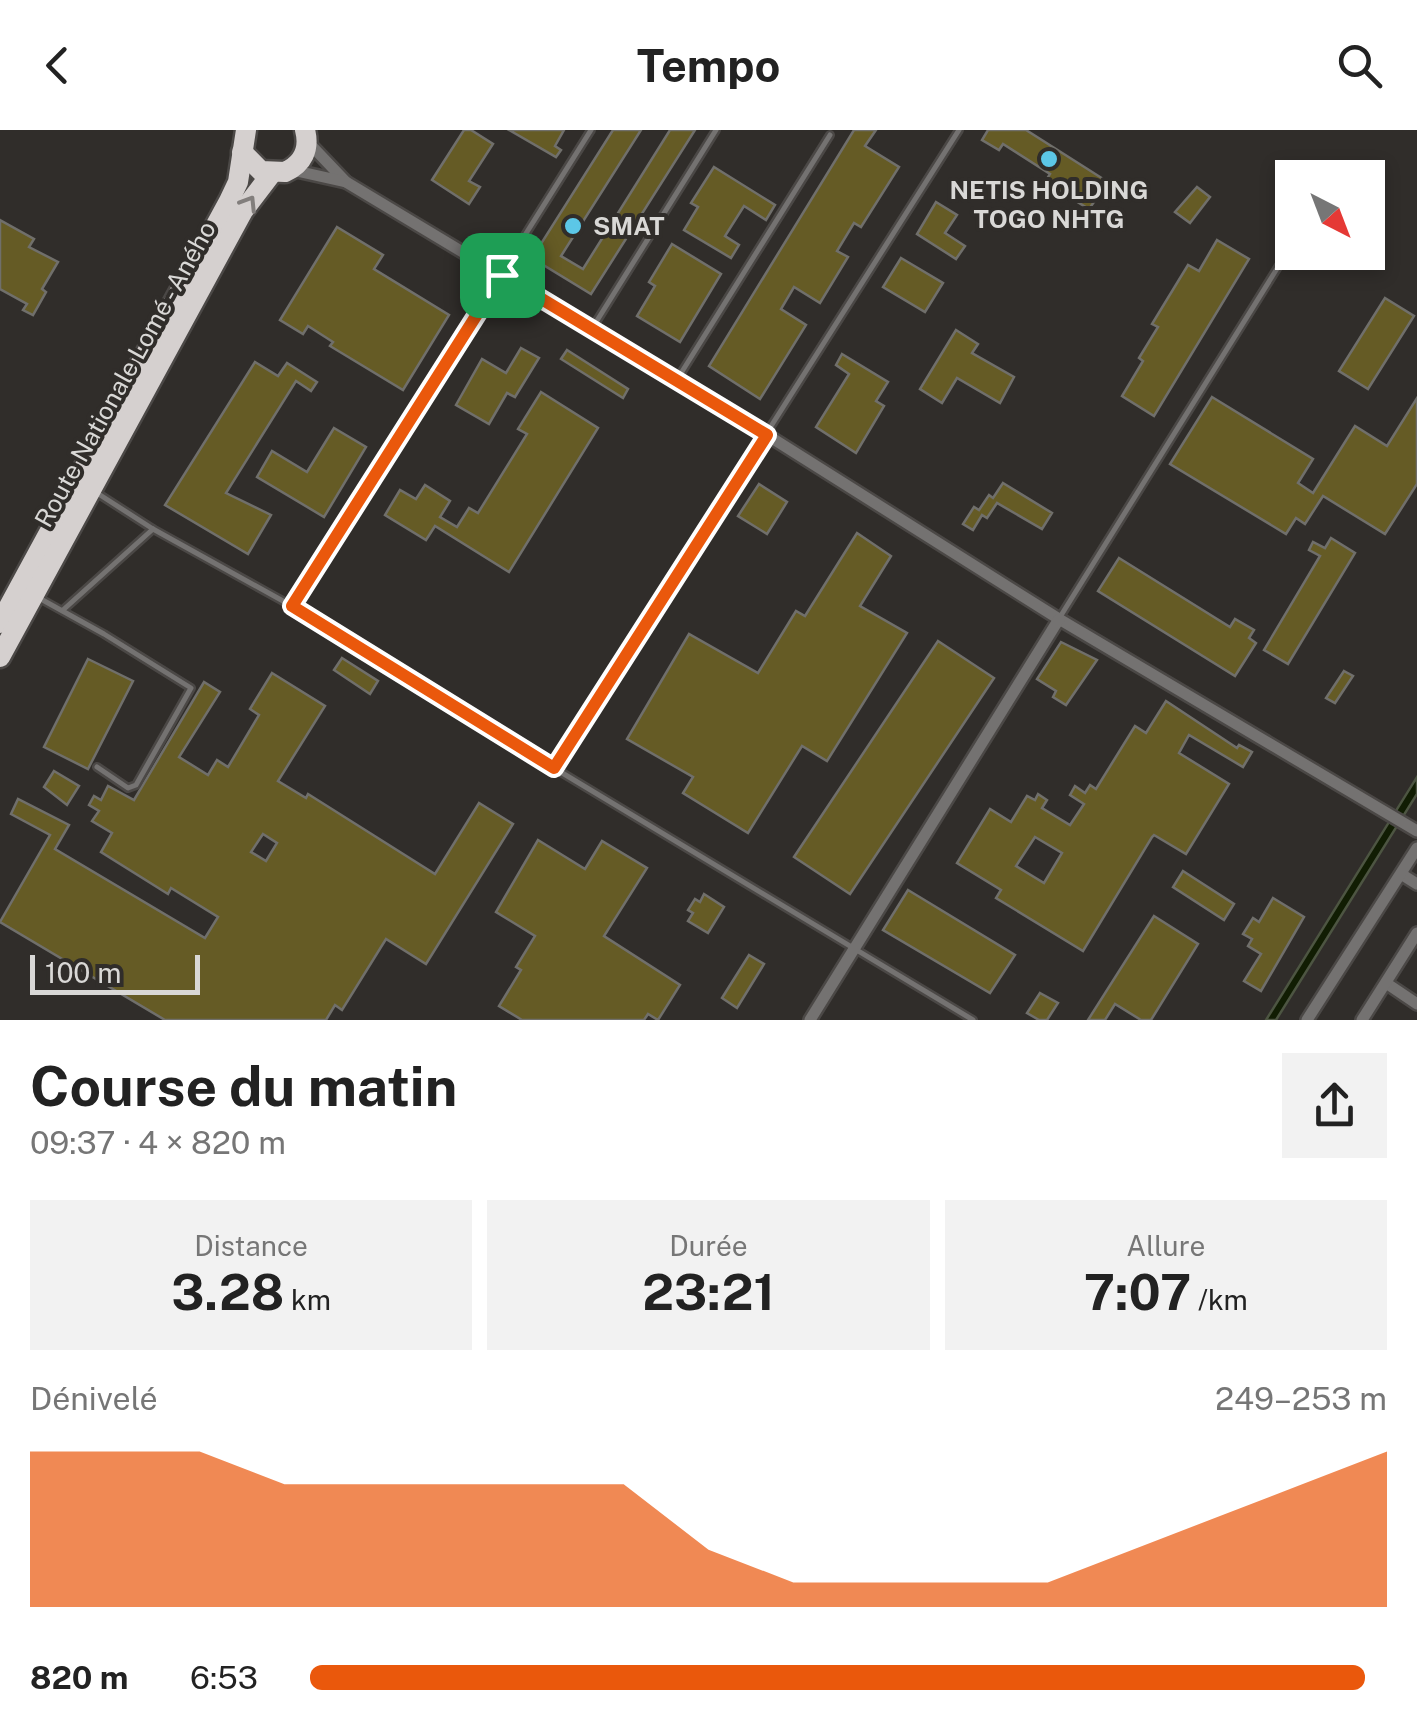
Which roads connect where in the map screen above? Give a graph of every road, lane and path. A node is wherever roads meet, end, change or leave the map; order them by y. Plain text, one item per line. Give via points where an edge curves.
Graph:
1 (591, 130) edge
2 (716, 130) edge
3 (959, 130) edge
4 (306, 134) edge
5 (830, 135) dead end
6 (241, 138) edge
7 (282, 171) junction
8 (346, 182) junction
9 (1276, 270) edge
10 (502, 275) junction
11 (592, 330) junction
12 (677, 381) junction
13 (767, 435) junction
14 (91, 489) junction
15 (153, 529) junction
16 (32, 595) junction
17 (292, 606) junction
18 (63, 610) junction
19 (1059, 619) junction
20 (0, 623) edge
21 (0, 657) edge
22 (97, 767) dead end
23 (554, 768) junction
24 (1417, 831) edge
25 (1417, 848) edge
26 (1402, 874) junction
27 (1417, 884) edge
28 (1417, 933) edge
29 (854, 948) junction
30 (1386, 983) junction
31 (1417, 1004) edge
32 (810, 1020) edge
33 (973, 1020) edge
34 (1306, 1020) edge
35 (1362, 1020) edge

1 - 10 lane
2 - 11 lane
3 - 13 lane
4 - 7 highway, Route Nationale Lomé - Aného via 304,157
4 - 8 street
5 - 12 lane
6 - 7 highway via 254,166
6 - 20 highway, Route Nationale Lomé - Aného via 238,182 229,201
7 - 8 street
14 -> 7 highway, Route Nationale Lomé - Aného via 243,212
8 - 10 street
9 - 19 lane
10 - 11 street
10 - 17 lane
11 - 12 street
12 - 13 street
13 - 19 street
13 - 23 lane
14 - 15 lane
14 - 16 highway, Route Nationale Lomé - Aného
15 - 17 lane
15 - 18 lane
16 - 18 lane
16 - 21 highway, Route Nationale Lomé - Aného
17 - 23 lane
18 - 22 lane via 191,688 136,785 128,788
19 - 24 street
19 - 29 street
23 - 29 lane
25 - 26 street
26 - 27 street
26 - 34 street
28 - 30 street
29 - 32 street
29 - 33 lane
30 - 31 street
30 - 35 street

